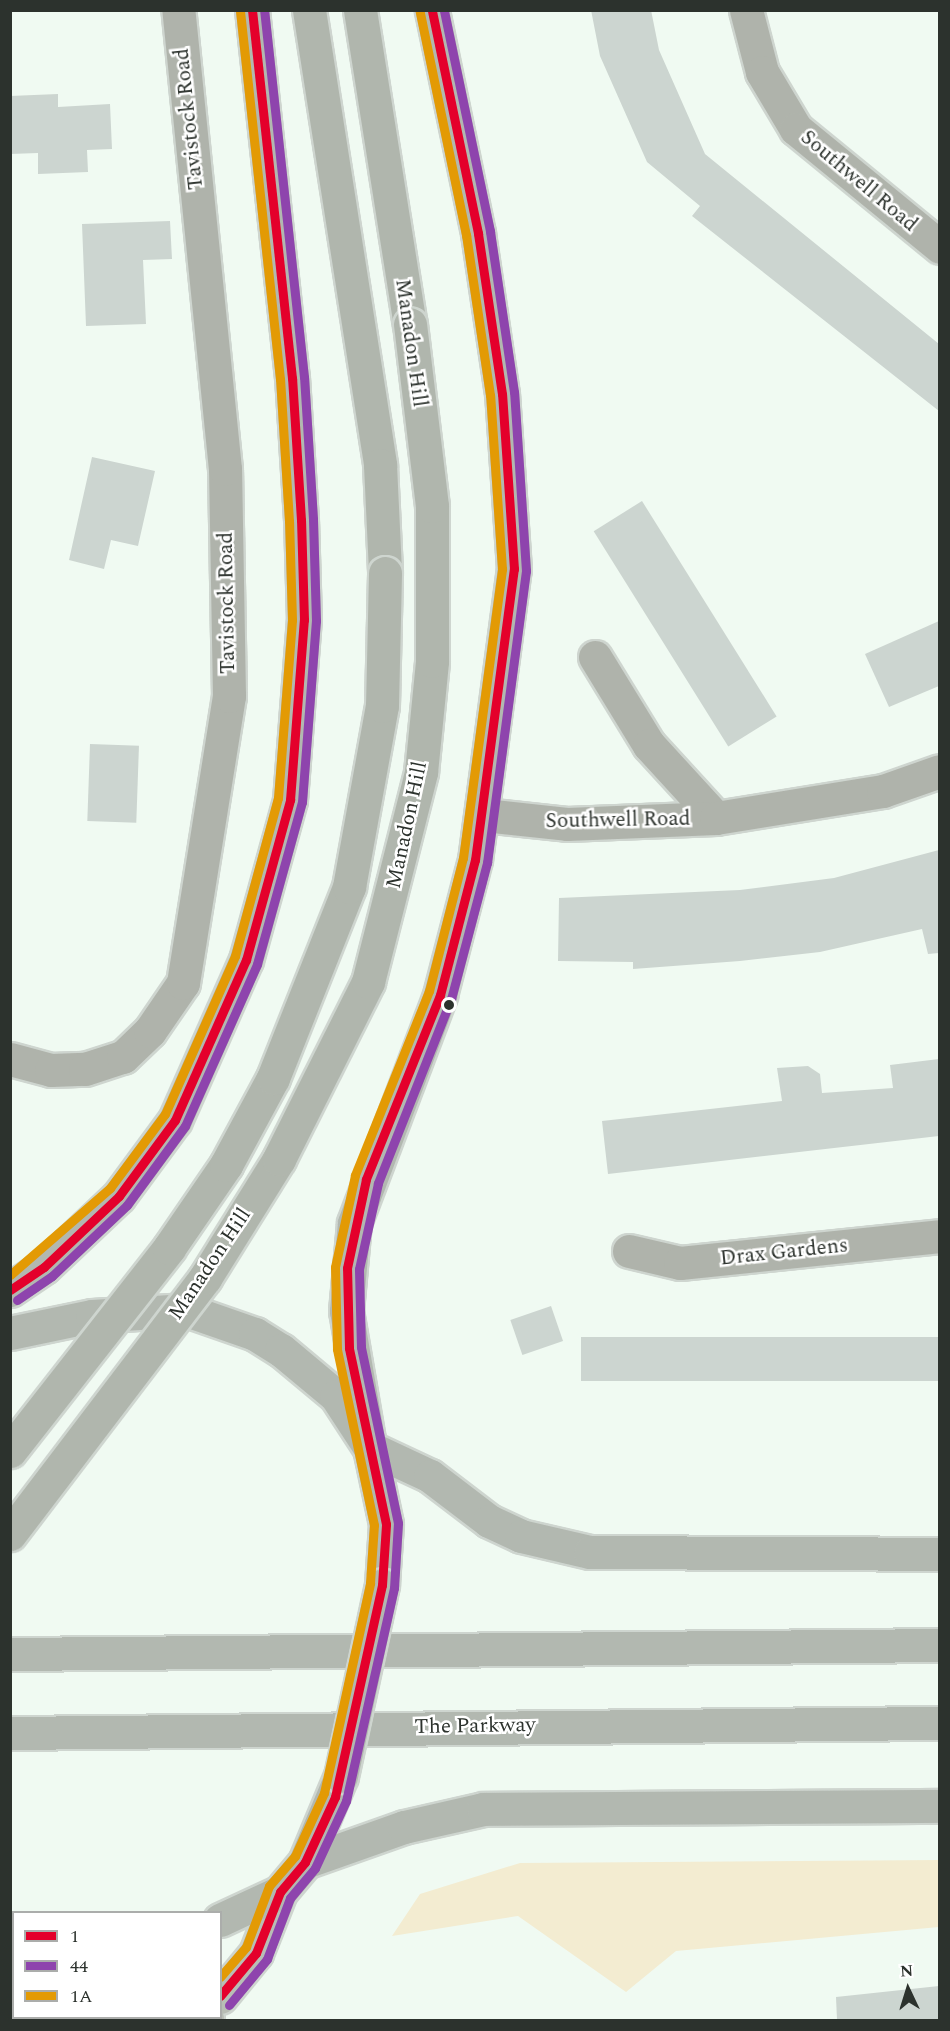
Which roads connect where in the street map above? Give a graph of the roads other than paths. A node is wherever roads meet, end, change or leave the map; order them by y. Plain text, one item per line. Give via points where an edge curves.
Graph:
1 (178, 10) edge
2 (252, 10) edge
3 (309, 10) edge
4 (360, 10) edge
5 (432, 10) edge
6 (746, 10) edge
7 (939, 247) edge
8 (595, 657) dead end
9 (939, 771) edge
10 (484, 815) junction
11 (716, 818) junction
12 (10, 1059) edge
13 (939, 1236) edge
14 (629, 1251) dead end
15 (10, 1290) edge
16 (10, 1333) edge
17 (370, 1446) junction
18 (10, 1451) edge
19 (10, 1534) edge
20 (939, 1554) edge
21 (939, 1645) edge
22 (10, 1654) edge
23 (939, 1724) edge
24 (10, 1733) edge
25 (939, 1806) edge
26 (305, 1862) junction
27 (280, 1892) junction
28 (222, 1919) edge
29 (222, 1994) edge

1 - 12 street, Tavistock Road via 225,469 229,696 183,983 150,1031 123,1057 84,1069 51,1070
2 - 15 highway via 291,378 301,520 304,620 290,800 246,960 175,1120 119,1196 44,1267
3 - 18 main road, Manadon Hill, bridge via 380,465 385,573 382,706 349,887 287,1045 225,1165 181,1230
4 - 19 main road, Manadon Hill, bridge via 410,324 432,506 432,661 421,772 368,982 279,1159 205,1278
5 - 10 highway via 478,233 502,394 514,569
6 - 7 street, Southwell Road via 762,72 796,129
8 - 11 street, Southwell Road via 649,745
9 - 11 street, Southwell Road via 883,791
10 - 11 street, Southwell Road via 567,824
10 - 17 highway via 440,995 354,1223 346,1311
13 - 14 street, Drax Gardens via 680,1263
16 - 17 highway via 141,1311 186,1310 219,1320 255,1334 307,1370 336,1396
17 - 20 highway via 430,1476 500,1526 590,1552
17 - 26 highway, bridge via 386,1524 382,1585 341,1776
21 - 22 highway
23 - 24 highway, The Parkway
25 - 26 highway via 483,1809 404,1827
26 - 27 highway
27 - 28 highway
27 - 29 main road via 255,1953

